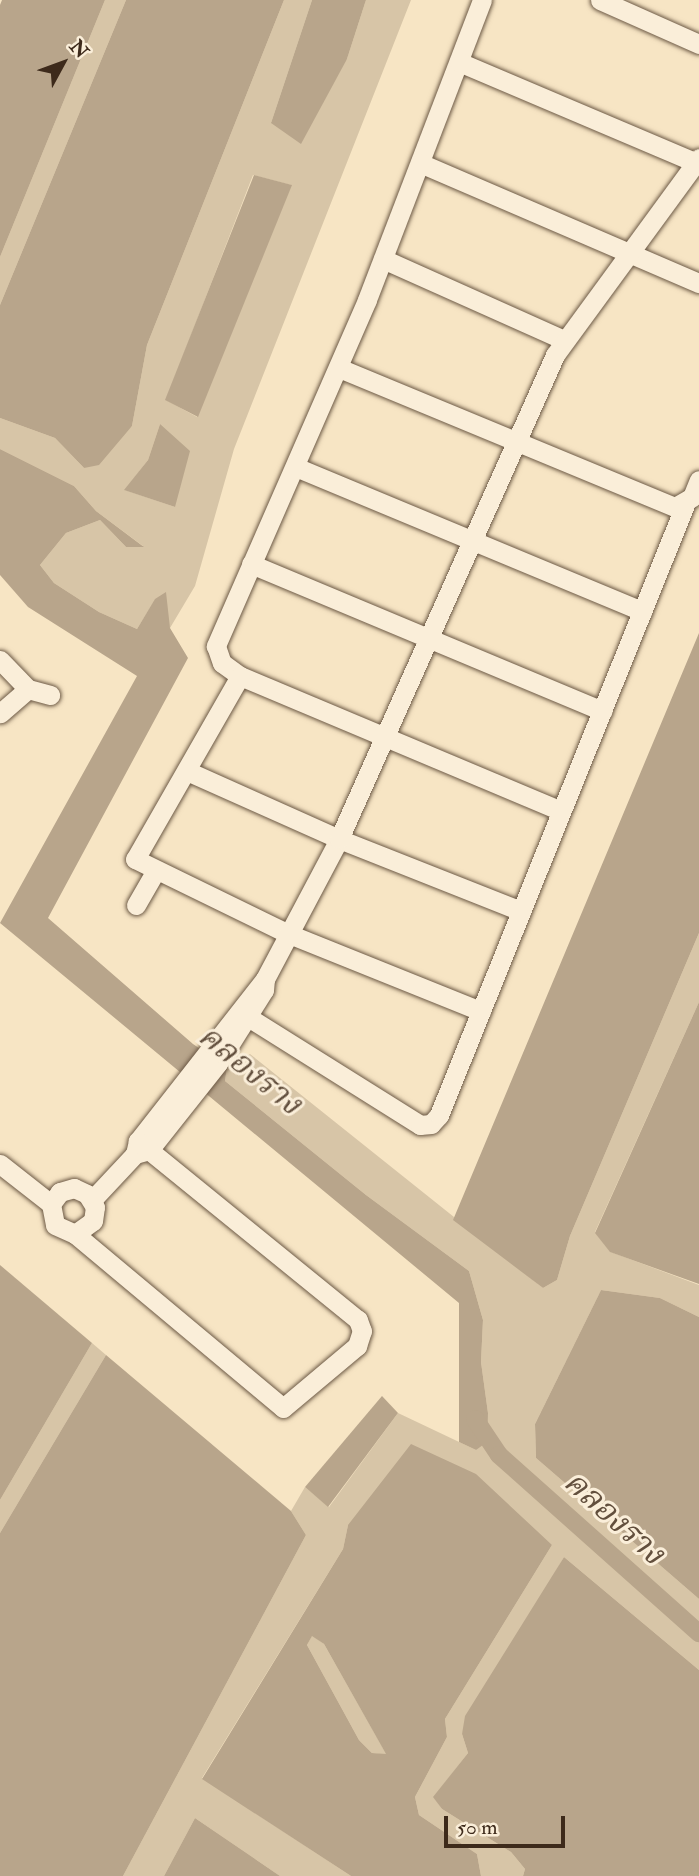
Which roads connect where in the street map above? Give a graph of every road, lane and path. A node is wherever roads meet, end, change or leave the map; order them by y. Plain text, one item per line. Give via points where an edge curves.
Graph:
1 (482, 0) edge
2 (600, 0) edge
3 (699, 44) edge
4 (459, 62) junction
5 (698, 162) edge
6 (420, 163) junction
7 (633, 254) junction
8 (383, 260) junction
9 (699, 282) edge
10 (564, 340) junction
11 (339, 368) junction
12 (516, 441) junction
13 (298, 468) junction
14 (699, 480) edge
15 (685, 505) junction
16 (469, 539) junction
17 (251, 564) junction
18 (642, 611) junction
19 (425, 639) junction
20 (0, 660) edge
21 (240, 676) junction
22 (28, 689) junction
23 (50, 695) dead end
24 (602, 711) junction
25 (0, 713) edge
26 (382, 738) junction
27 (187, 771) junction
28 (561, 811) junction
29 (339, 839) junction
30 (155, 872) junction
31 (136, 905) dead end
32 (521, 911) junction
33 (289, 934) junction
34 (265, 979) junction
35 (481, 1011) junction
36 (248, 1017) junction
37 (212, 1057) junction
38 (141, 1148) junction
39 (0, 1164) edge
40 (92, 1200) junction
41 (51, 1204) junction
42 (75, 1234) junction

1 - 4 street
2 - 3 street
4 - 5 street
4 - 6 street
5 - 7 street
6 - 7 street
6 - 8 street
7 - 9 street
7 - 10 street
8 - 10 street
8 - 11 street
10 - 12 street
11 - 12 street
11 - 13 street
12 - 15 street via 675,507
12 - 16 street
13 - 16 street
13 - 17 street
14 - 15 street
15 - 18 street
16 - 18 street
16 - 19 street
17 - 19 street
17 - 21 street via 216,646 222,663
18 - 24 street
19 - 24 street
19 - 26 street
20 - 22 street
21 - 26 street
21 - 27 street
22 - 23 street
22 - 25 street
24 - 28 street
26 - 28 street
26 - 29 street
27 - 29 street
27 - 30 street via 135,853 139,864
28 - 32 street
29 - 32 street
29 - 33 street
30 - 31 street
30 - 33 street
32 - 35 street
33 - 34 street
33 - 35 street
34 - 36 street
34 - 37 street
35 - 36 street via 439,1115 430,1124 420,1125
36 - 37 street
37 - 38 street
38 - 40 street
38 - 42 street via 358,1320 362,1331 357,1346 283,1408
39 - 41 street
40 - 41 street via 74,1188 60,1192
40 - 42 street via 93,1222
41 - 42 street via 55,1225

